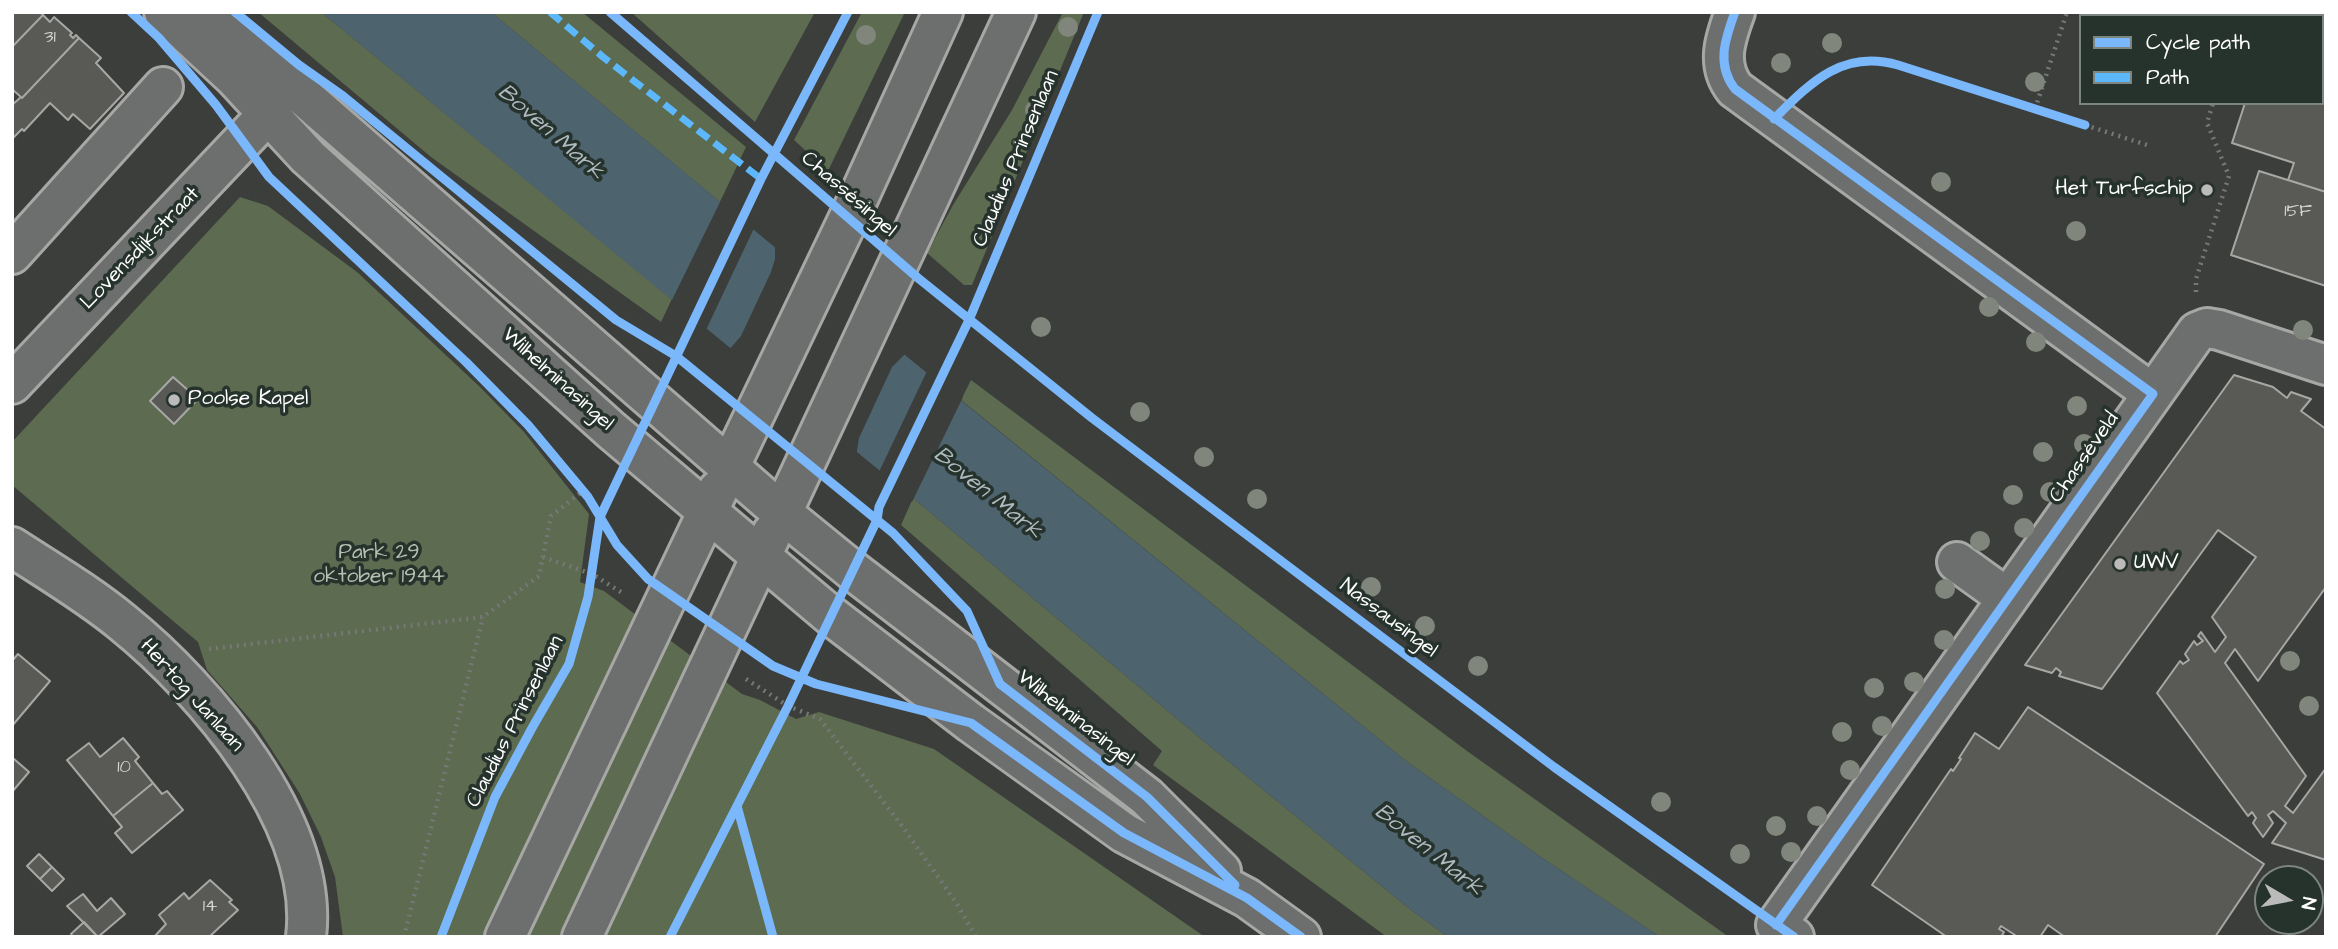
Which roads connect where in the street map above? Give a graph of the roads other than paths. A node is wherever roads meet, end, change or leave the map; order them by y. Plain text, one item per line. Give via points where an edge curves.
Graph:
1 (164, 12) edge
2 (207, 12) edge
3 (943, 12) edge
4 (1016, 12) edge
5 (1735, 12) edge
6 (163, 87) dead end
7 (268, 114) junction
8 (12, 254) edge
9 (2326, 365) edge
10 (12, 384) edge
11 (2153, 394) junction
12 (729, 468) junction
13 (708, 511) junction
14 (782, 513) junction
15 (12, 547) edge
16 (761, 556) junction
17 (1957, 562) dead end
18 (2007, 598) junction
19 (1248, 898) junction
20 (1785, 931) edge
21 (306, 937) edge
22 (505, 937) edge
23 (582, 937) edge
24 (1301, 937) edge

1 - 7 main road, Wilhelminasingel
2 - 12 main road, Wilhelminasingel
3 - 12 main road
4 - 14 main road
5 - 11 main road via 1723,58 1735,89
6 - 8 main road
7 - 10 main road, Lovensdijkstraat
7 - 13 main road, Wilhelminasingel via 308,157 611,430
9 - 11 main road, Chasséveld via 2207,328 2197,332
11 - 18 main road, Chasséveld
12 - 13 main road
12 - 14 main road, Wilhelminasingel
13 - 16 main road, Wilhelminasingel
13 - 22 main road
14 - 16 main road
14 - 19 main road, Wilhelminasingel via 1147,797
15 - 21 main road, Hertog Janlaan via 102,607 159,655 225,727 276,805 296,853 308,913
16 - 19 main road, Wilhelminasingel via 971,723 1124,833
16 - 23 main road
17 - 18 main road
18 - 20 main road, Chasséveld
19 - 24 main road, Wilhelminasingel

